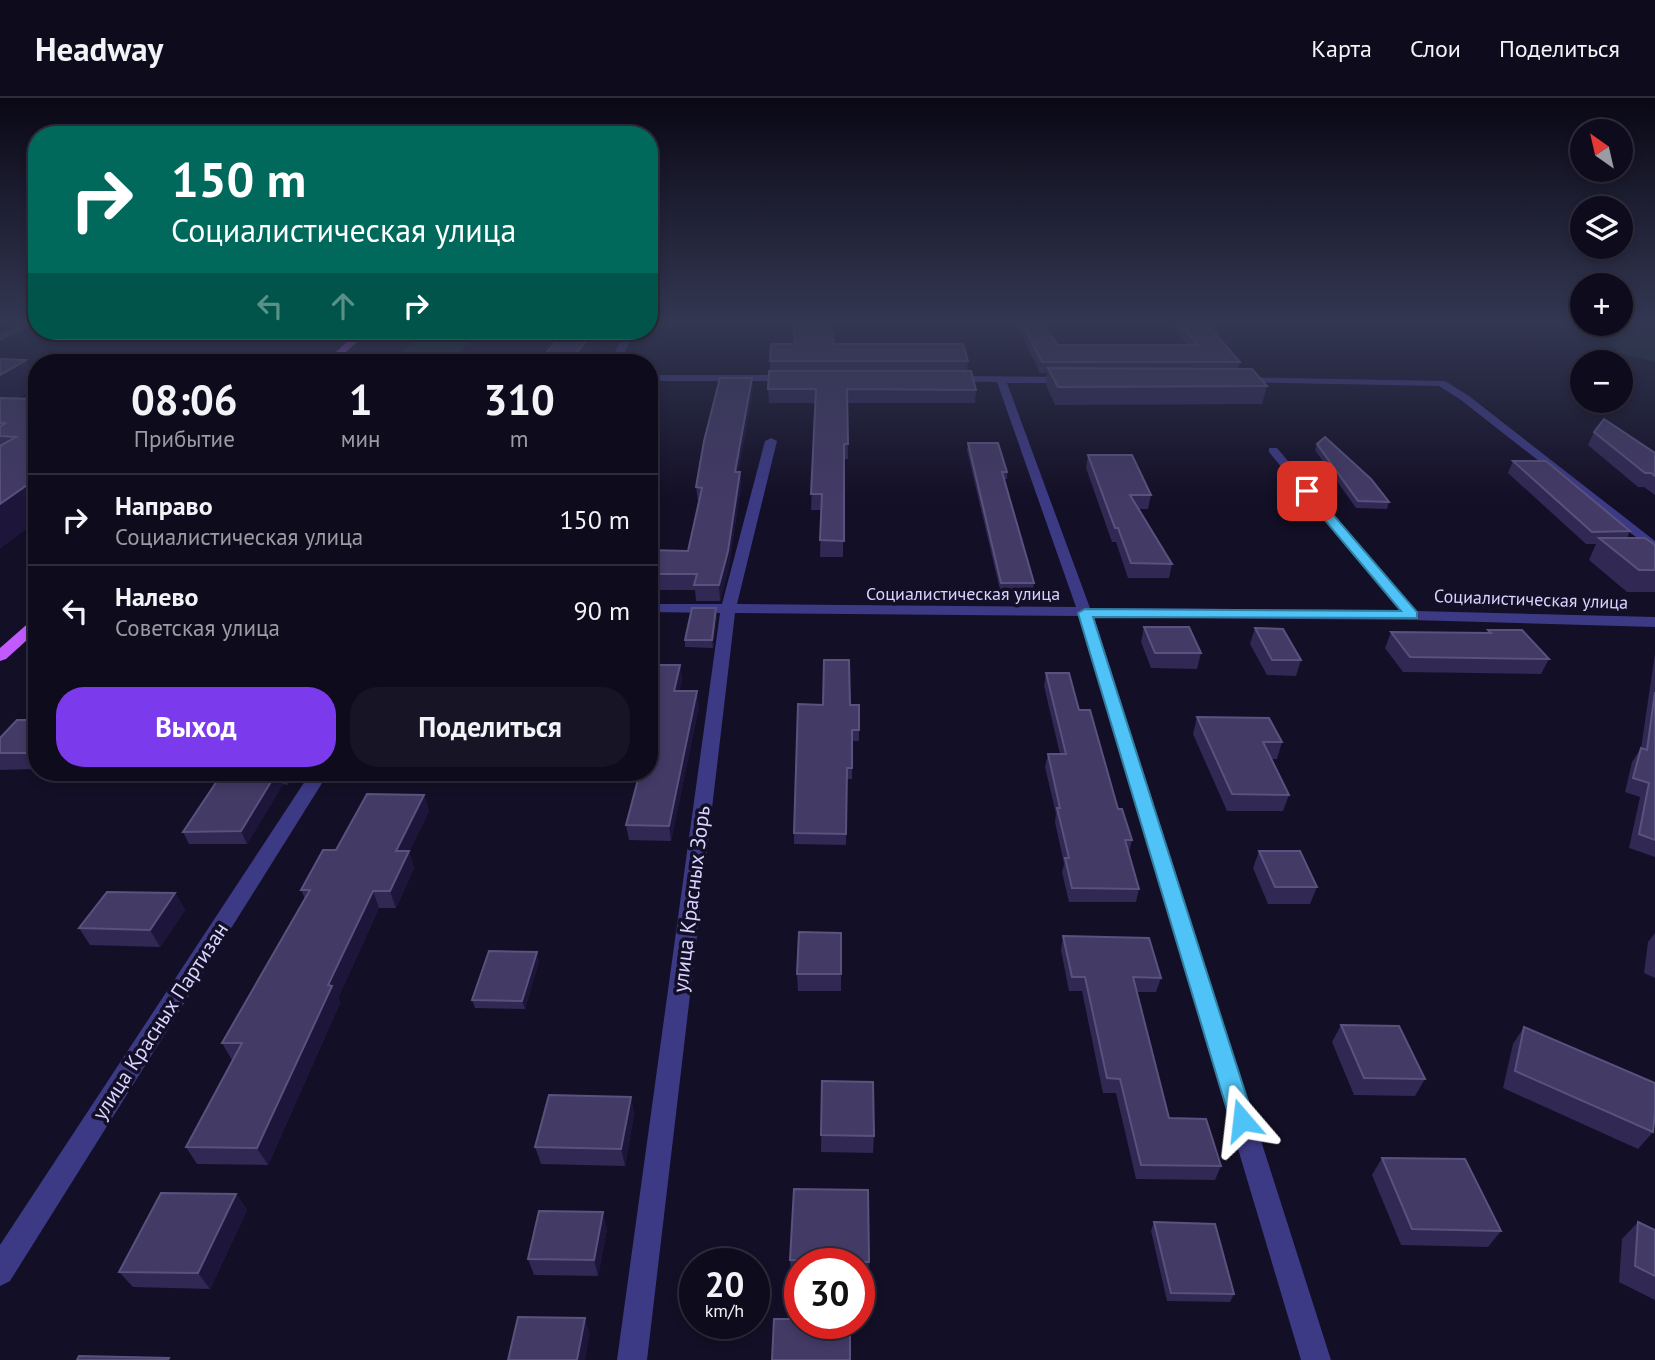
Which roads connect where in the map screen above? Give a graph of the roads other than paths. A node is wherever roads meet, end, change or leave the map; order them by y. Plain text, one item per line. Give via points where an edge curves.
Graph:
1 (1002, 382) edge
2 (1397, 382) edge
3 (771, 441) dead end
4 (1273, 450) dead end
5 (1655, 548) edge
6 (658, 608) edge
7 (728, 610) junction
8 (1085, 613) junction
9 (1412, 615) junction
10 (1655, 622) edge
11 (28, 631) edge
12 (0, 656) edge
13 (314, 781) edge
14 (0, 1271) edge
15 (632, 1360) edge
16 (1316, 1360) edge

1 - 8 street
2 - 5 street via 1441,383 1465,398
3 - 7 street, улица Красных Зорь
4 - 9 street
6 - 7 street, Социалистическая улица
7 - 8 street, Социалистическая улица
7 - 15 street, улица Красных Зорь
8 - 9 street, Социалистическая улица
8 - 16 street
9 - 10 street, Социалистическая улица
11 - 12 main road
13 - 14 street, улица Красных Партизан

